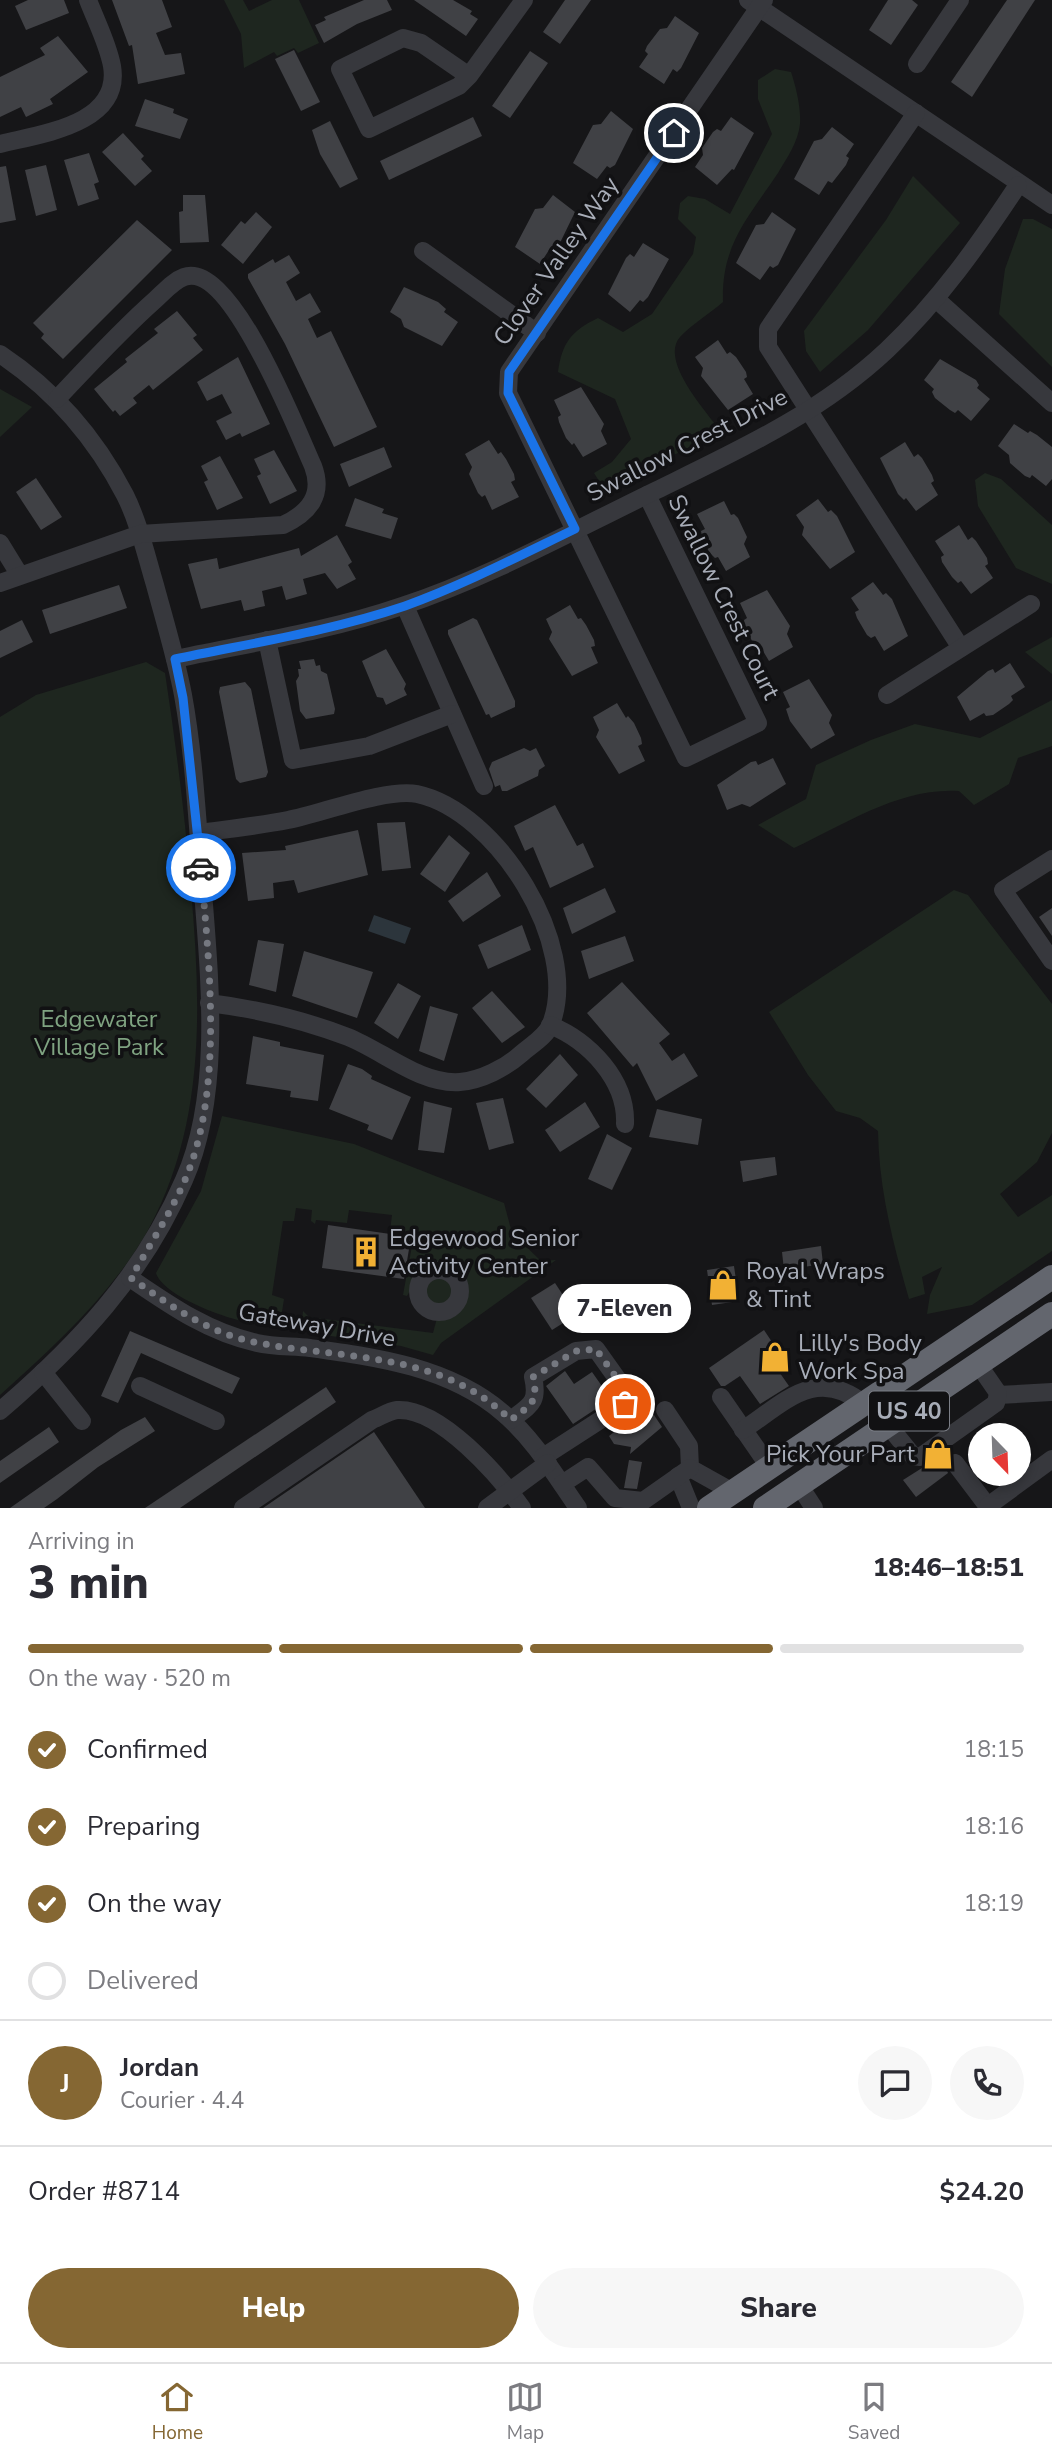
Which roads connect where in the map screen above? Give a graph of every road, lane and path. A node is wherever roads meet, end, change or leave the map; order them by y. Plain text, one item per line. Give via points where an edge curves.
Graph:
1 (88, 0) edge
2 (524, 0) edge
3 (960, 0) edge
4 (757, 3) edge
5 (917, 64) dead end
6 (469, 76) junction
7 (916, 113) junction
8 (0, 144) edge
9 (1018, 184) junction
10 (1052, 205) edge
11 (423, 251) dead end
12 (937, 300) junction
13 (537, 332) junction
14 (0, 354) edge
15 (57, 399) junction
16 (1052, 402) edge
17 (807, 412) junction
18 (647, 495) junction
19 (575, 529) junction
20 (140, 534) junction
21 (0, 543) edge
22 (19, 574) junction
23 (0, 583) edge
24 (1031, 604) dead end
25 (405, 606) junction
26 (267, 640) junction
27 (961, 648) junction
28 (175, 659) junction
29 (887, 695) dead end
30 (452, 714) junction
31 (484, 786) dead end
32 (198, 833) junction
33 (1052, 859) edge
34 (1052, 961) edge
35 (209, 1003) junction
36 (551, 1025) junction
37 (625, 1124) dead end
38 (1052, 1277) edge
39 (131, 1278) junction
40 (1052, 1314) edge
41 (978, 1364) junction
42 (43, 1372) junction
43 (140, 1385) dead end
44 (1052, 1392) edge
45 (998, 1395) junction
46 (721, 1398) dead end
47 (864, 1404) junction
48 (665, 1410) dead end
49 (0, 1411) edge
50 (511, 1420) junction
51 (82, 1421) dead end
52 (216, 1421) dead end
53 (888, 1425) junction
54 (743, 1430) junction
55 (1052, 1459) edge
56 (545, 1460) junction
57 (954, 1463) dead end
58 (769, 1468) junction
59 (684, 1472) junction
60 (562, 1484) junction
61 (799, 1485) junction
62 (510, 1492) junction
63 (733, 1492) junction
64 (988, 1507) edge
65 (243, 1508) edge
66 (487, 1508) edge
67 (522, 1508) edge
68 (578, 1508) edge
69 (691, 1508) edge
70 (709, 1508) edge
71 (765, 1508) edge
72 (814, 1508) edge

1 - 8 street via 112,66 108,94 101,106 71,125
2 - 6 street
3 - 5 street
4 - 7 street
4 - 13 street, Clover Valley Way
6 - 6 street via 458,86 369,129 340,69 411,38
7 - 9 street
7 - 17 street via 768,329 768,347
9 - 10 street
9 - 12 street, Swallow Crest Drive
11 - 13 street
12 - 16 street
12 - 17 street, Swallow Crest Drive via 886,351
13 - 19 street, Clover Valley Way via 509,372 508,393
14 - 15 street
15 - 20 street via 103,457
15 - 20 street via 128,324 186,276 204,278 244,321 313,466 318,489 315,499 302,515 283,525
17 - 18 street, Swallow Crest Drive
17 - 27 street
18 - 19 street, Swallow Crest Drive
18 - 19 street, Swallow Crest Court via 758,723 686,758
19 - 25 street, Swallow Crest Drive
20 - 22 street
20 - 28 street
21 - 22 street
22 - 23 street
24 - 27 street
25 - 26 street, Swallow Crest Drive
25 - 30 street
26 - 28 street, Swallow Crest Drive
26 - 30 street via 293,760 369,746
27 - 29 street
28 - 32 street
30 - 31 street
32 - 35 street
32 - 36 street via 289,820 413,793 437,799 467,817 494,844 538,912 555,956 556,1002
33 - 34 street via 1003,890
35 - 36 street via 245,1008 348,1037 441,1081 478,1079 510,1063
35 - 39 street via 208,1074 200,1126 185,1178
36 - 37 street via 573,1036 607,1067 621,1096
38 - 47 highway, US 40
39 - 42 street via 82,1336
39 - 50 street, Gateway Drive via 202,1325 258,1343 342,1352 419,1368 471,1391
40 - 41 highway, US 40
41 - 45 street
41 - 53 highway, US 40
42 - 49 street
42 - 51 street
43 - 52 street
44 - 45 street
45 - 53 street via 996,1403 918,1458
46 - 54 street
47 - 54 street via 850,1392 831,1386 806,1387
47 - 58 highway, US 40
48 - 59 street via 689,1446
50 - 56 street, Gateway Drive
50 - 56 street via 533,1403 537,1394 533,1377 576,1351 596,1349 628,1394 625,1404
53 - 61 highway, US 40
54 - 58 street
55 - 64 street
56 - 60 street, Gateway Drive
56 - 62 street
57 - 64 street
58 - 63 highway, US 40
59 - 60 street via 635,1502 609,1494 588,1467
59 - 63 street
59 - 69 street
60 - 68 street, Gateway Drive
61 - 71 highway, US 40
61 - 72 street
62 - 65 street via 458,1438 439,1425 395,1410 372,1420
62 - 66 street
62 - 67 street
63 - 70 highway, US 40

